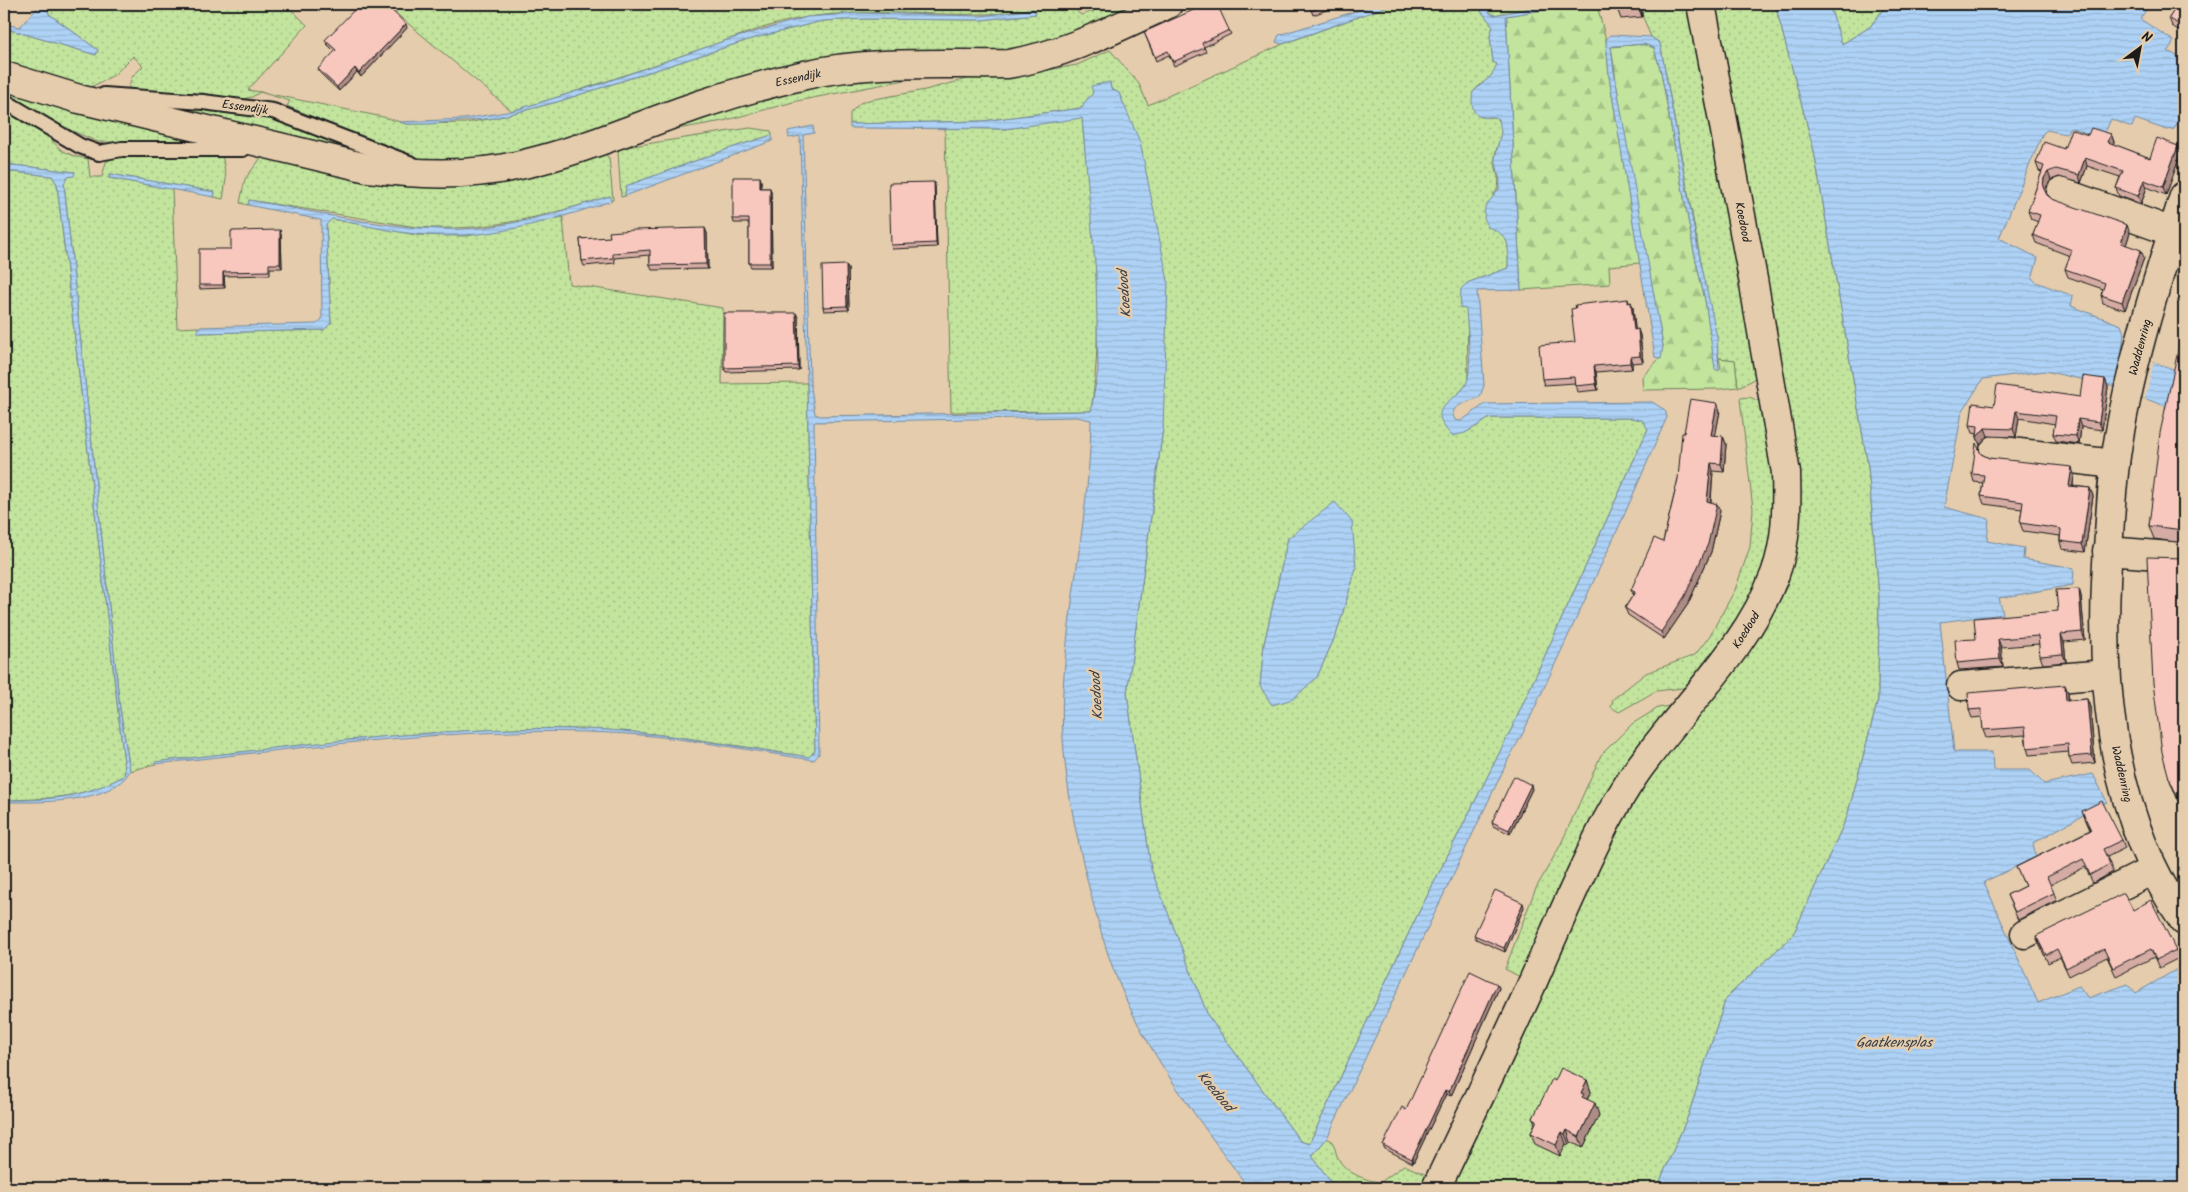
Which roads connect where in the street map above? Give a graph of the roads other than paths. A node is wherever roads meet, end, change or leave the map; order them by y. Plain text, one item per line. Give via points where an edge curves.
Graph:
1 (1168, 4) edge
2 (1701, 4) edge
3 (4, 76) edge
4 (79, 98) junction
5 (4, 100) edge
6 (279, 149) junction
7 (430, 174) junction
8 (2061, 192) dead end
9 (2184, 196) edge
10 (2178, 234) edge
11 (1994, 450) dead end
12 (2115, 464) junction
13 (2107, 551) junction
14 (2184, 557) edge
15 (2106, 674) junction
16 (1961, 686) dead end
17 (2153, 870) junction
18 (2184, 920) edge
19 (2025, 934) dead end
20 (1436, 1188) edge

1 - 7 street, Essendijk via 1078,45 1034,60 1008,64 849,68 808,74 753,88 520,165 470,173
2 - 20 street, Koedood via 1752,270 1786,473 1782,548 1772,582 1740,641 1645,760 1604,826
3 - 4 street, Essendijk
4 - 6 street, Essendijk
4 - 7 lane, Essendijk via 109,94 139,96 273,111
5 - 6 lane, Essendijk via 80,146 98,153 122,149
6 - 7 street, Essendijk via 367,168
8 - 10 street
9 - 10 street, Waddenring
10 - 12 street, Waddenring via 2137,356
11 - 12 street
12 - 13 street, Waddenring
13 - 14 street
13 - 15 street, Waddenring
15 - 16 street
15 - 17 street, Waddenring via 2118,764 2136,828
17 - 18 street, Waddenring
17 - 19 street

